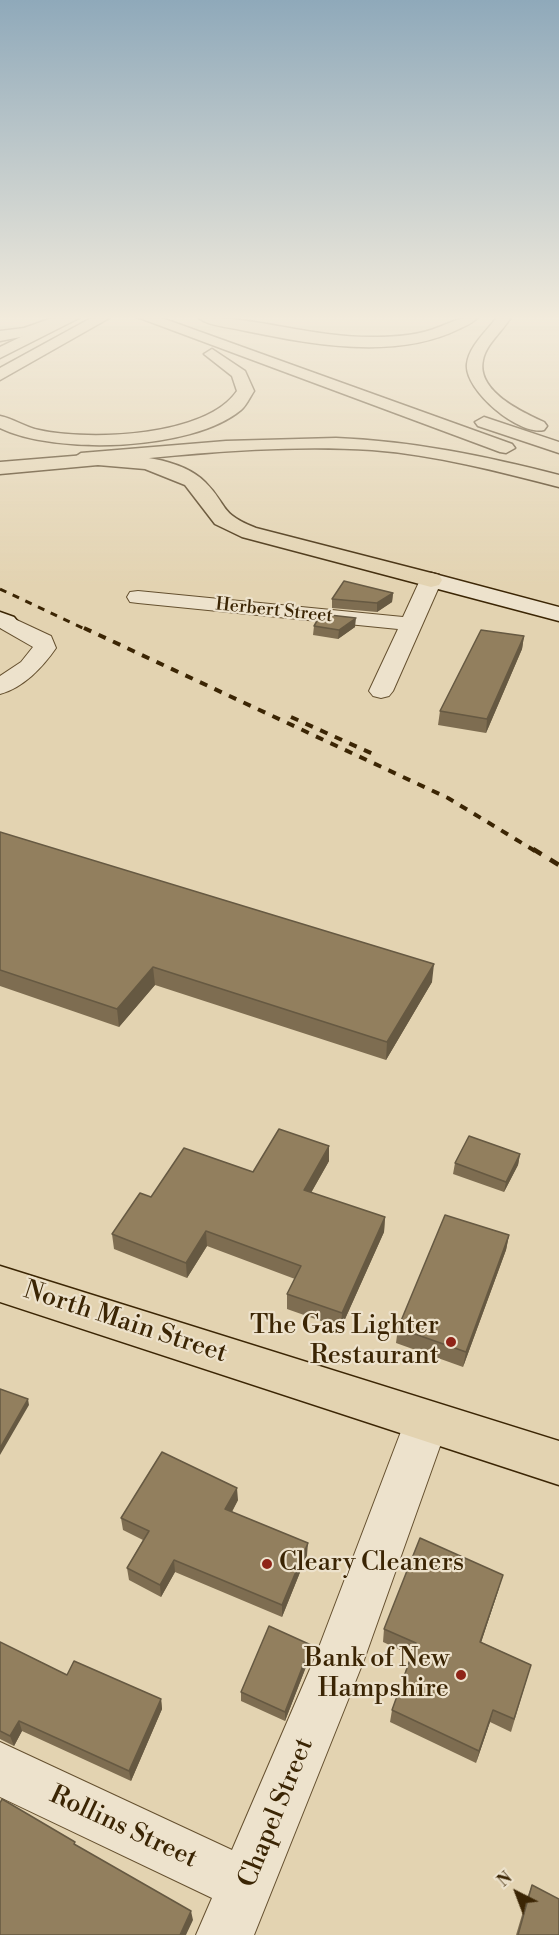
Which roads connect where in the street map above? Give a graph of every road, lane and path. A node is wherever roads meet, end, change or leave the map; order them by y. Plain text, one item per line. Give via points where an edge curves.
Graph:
1 (233, 407) edge
2 (392, 407) edge
3 (506, 407) edge
4 (466, 416) dead end
5 (0, 421) edge
6 (559, 435) edge
7 (559, 448) edge
8 (81, 459) junction
9 (559, 467) edge
10 (0, 468) edge
11 (559, 481) edge
12 (431, 580) junction
13 (138, 597) dead end
14 (559, 614) edge
15 (2, 622) edge
16 (410, 624) junction
17 (0, 687) edge
18 (381, 691) dead end
19 (0, 1284) edge
20 (427, 1421) junction
21 (559, 1463) edge
22 (0, 1769) edge
23 (247, 1886) junction
24 (225, 1935) edge

1 - 5 main road via 201,424 172,432 109,440 43,436
2 - 9 main road
3 - 6 main road
4 - 7 main road
8 - 10 main road
8 - 11 main road via 247,445 337,444 460,456
8 - 12 main road via 155,466 202,488 218,518 229,525
12 - 14 street
12 - 16 street
13 - 16 street, Herbert Street
15 - 17 street via 43,641 45,648 29,667
16 - 18 street
19 - 20 main road, North Main Street
20 - 21 main road, North Main Street
20 - 23 street, Chapel Street via 339,1660
22 - 23 street, Rollins Street
23 - 24 street, Chapel Street

